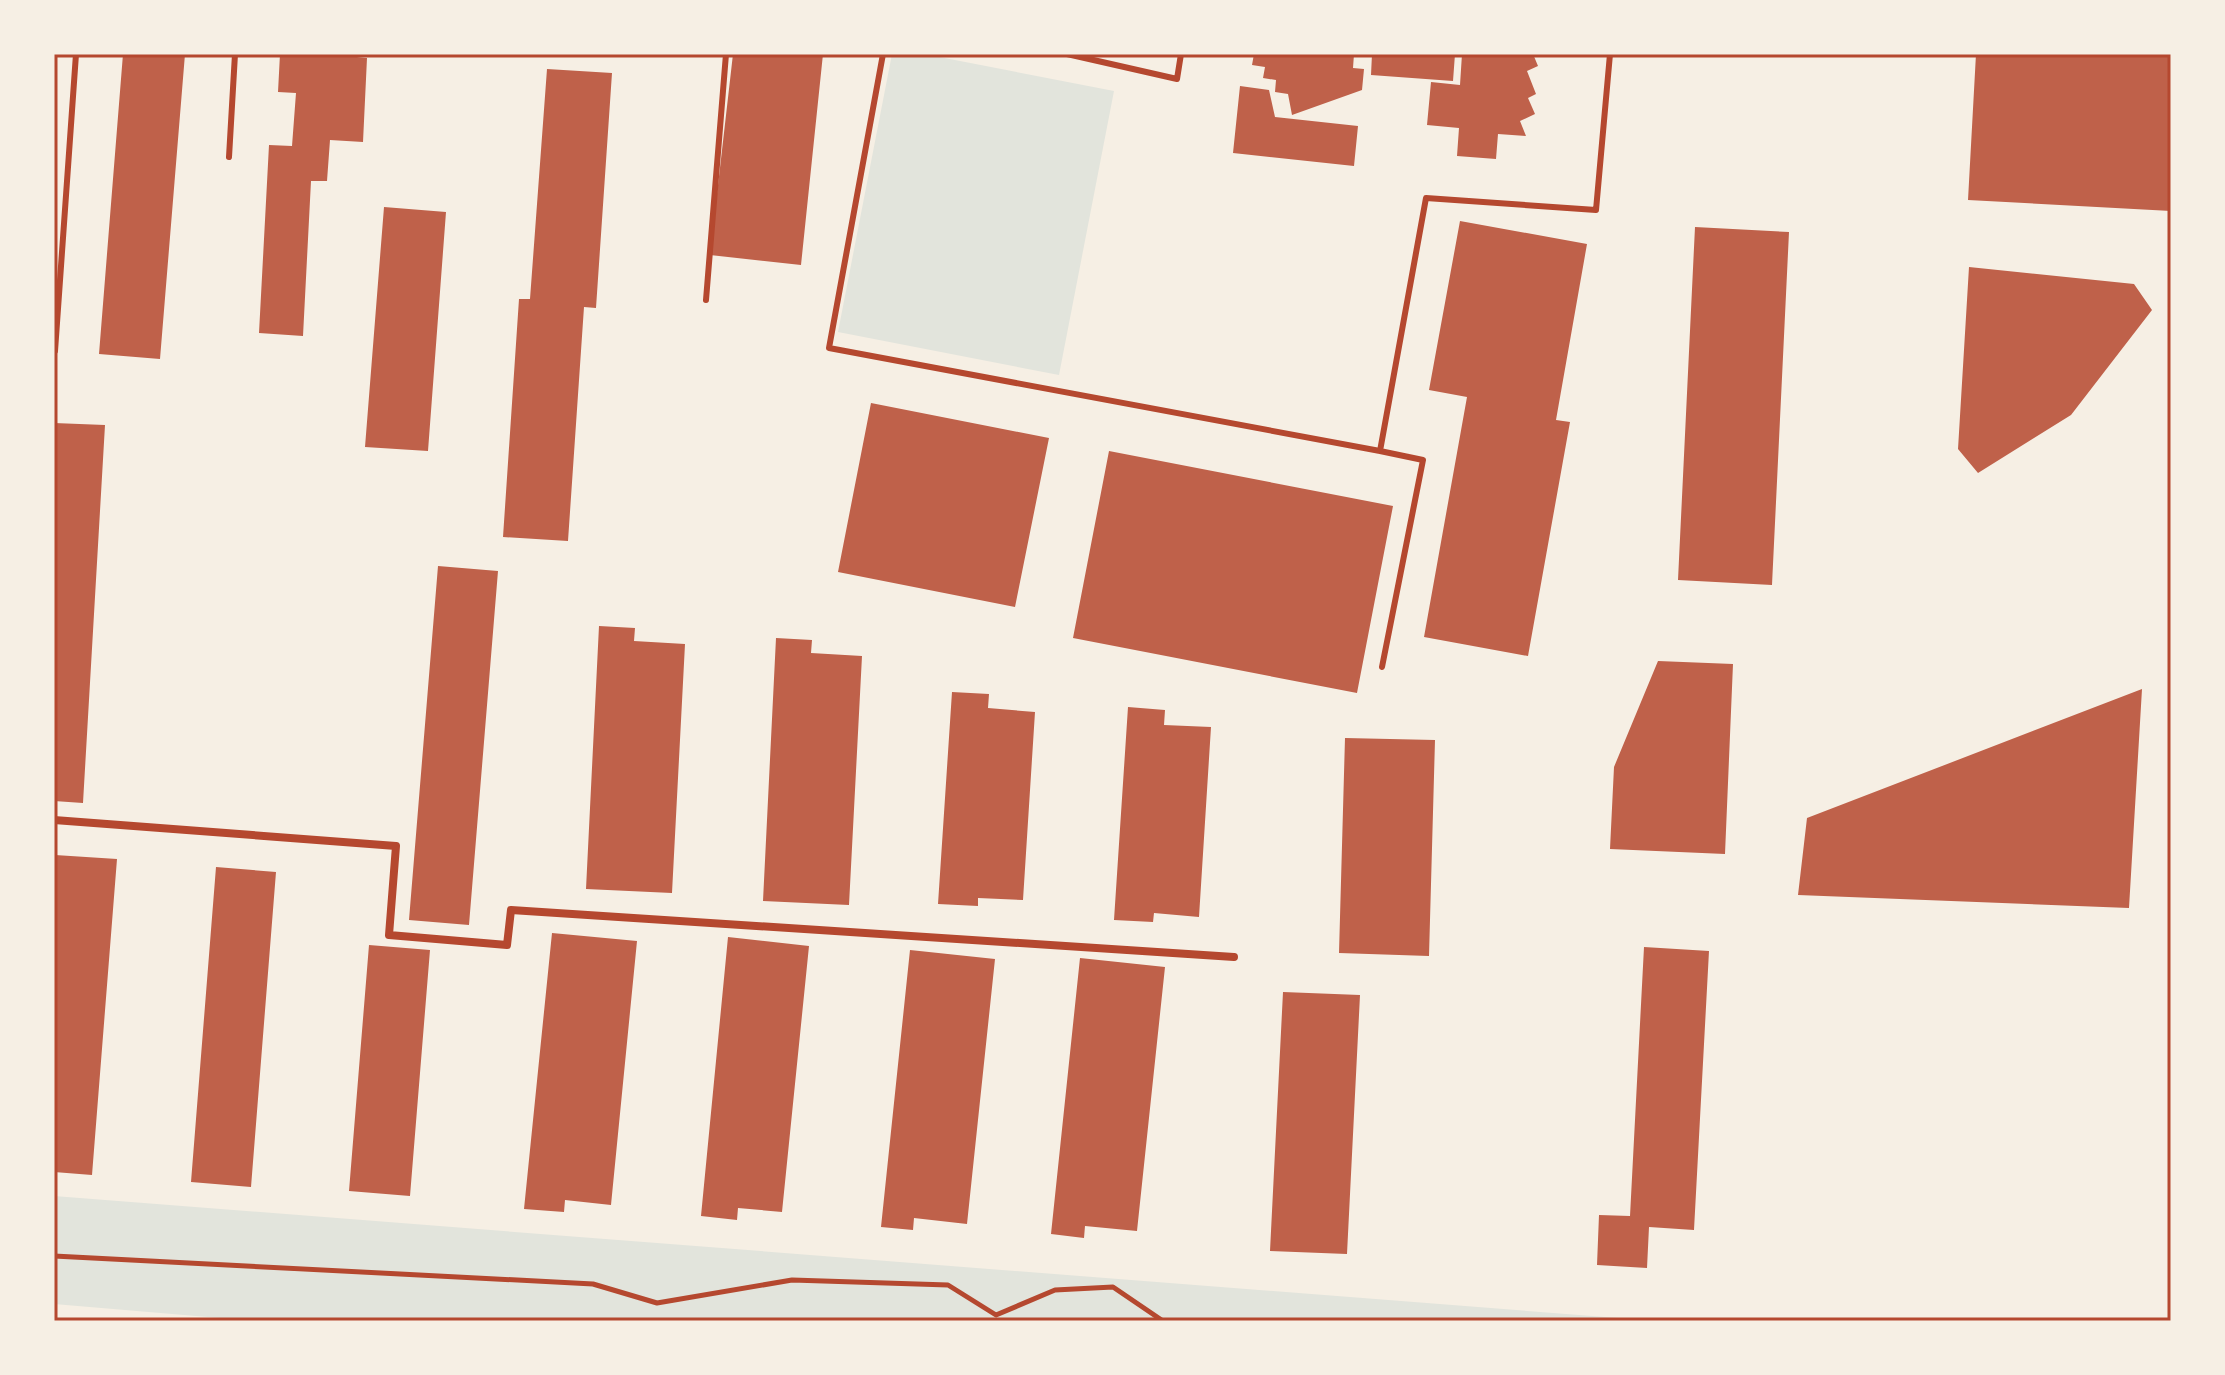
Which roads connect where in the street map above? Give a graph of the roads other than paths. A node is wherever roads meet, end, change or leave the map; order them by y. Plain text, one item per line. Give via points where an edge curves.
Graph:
1 (76, 54) edge
2 (235, 54) edge
3 (726, 54) edge
4 (883, 54) edge
5 (1067, 54) edge
6 (1181, 54) edge
7 (1610, 54) edge
8 (229, 157) dead end
9 (706, 300) dead end
10 (55, 351) edge
11 (1380, 451) junction
12 (1382, 667) dead end
13 (54, 820) edge
14 (1234, 957) dead end

1 - 10 lane
2 - 8 lane
3 - 9 lane
4 - 11 lane via 829,348
5 - 6 lane via 1177,79
7 - 11 lane via 1596,210 1426,198
11 - 12 lane via 1423,460
13 - 14 street via 396,846 389,935 507,945 511,910

